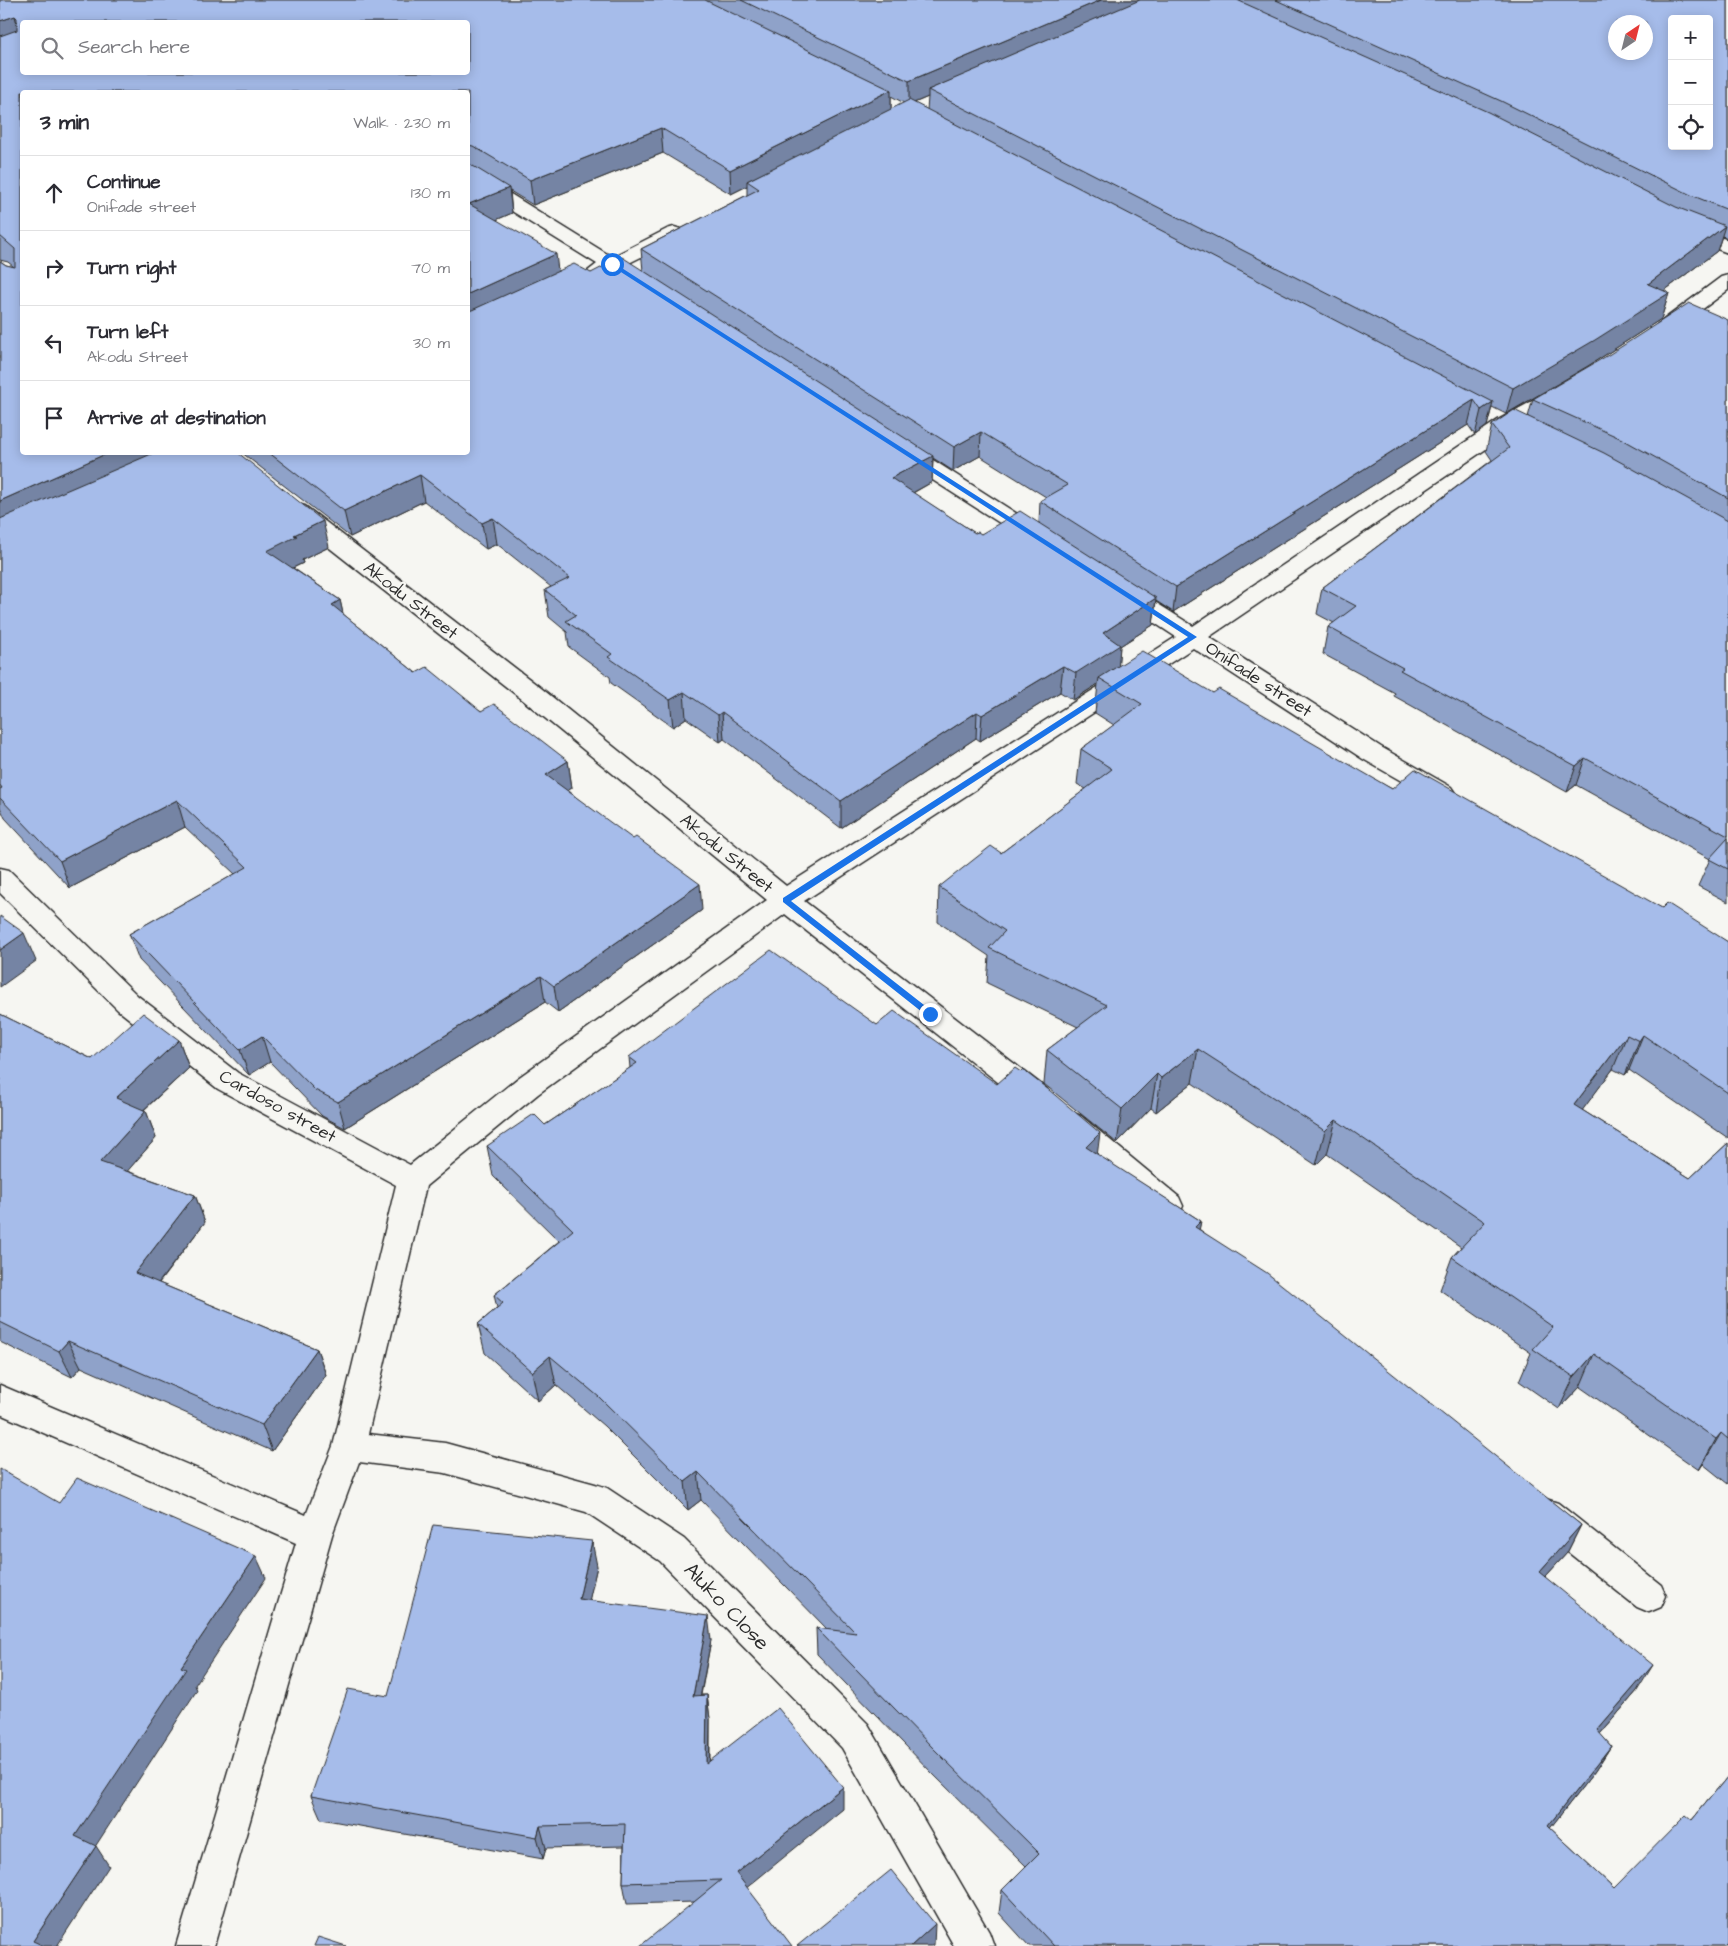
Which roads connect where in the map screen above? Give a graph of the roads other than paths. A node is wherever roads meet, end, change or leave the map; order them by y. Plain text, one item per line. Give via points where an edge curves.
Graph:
1 (470, 177) edge
2 (1668, 222) edge
3 (691, 224) edge
4 (1728, 247) edge
5 (612, 264) junction
6 (585, 277) edge
7 (1728, 281) edge
8 (662, 296) edge
9 (1652, 336) edge
10 (1578, 384) edge
11 (886, 440) edge
12 (277, 495) edge
13 (1060, 552) edge
14 (1102, 579) edge
15 (1193, 637) junction
16 (1458, 802) edge
17 (0, 877) edge
18 (786, 900) junction
19 (412, 1180) junction
20 (1191, 1225) edge
21 (0, 1400) edge
22 (349, 1446) junction
23 (1526, 1497) edge
24 (315, 1535) junction
25 (1649, 1596) dead end
26 (195, 1946) edge
27 (974, 1946) edge

1 - 5 street
2 - 4 street
3 - 5 street
5 - 6 street
5 - 8 street
7 - 9 street
10 - 15 street via 1506,425
11 - 13 street
12 - 18 street, Akodu Street via 532,694
14 - 15 street, Onifade street
15 - 16 street, Onifade street via 1372,752
15 - 18 street
17 - 19 street, Cardoso street via 128,1003 228,1081
18 - 19 street via 528,1086
18 - 20 street, Akodu Street via 1056,1112
19 - 22 street
21 - 24 street
22 - 24 street
22 - 27 street, Aluko Close via 445,1458 595,1498 672,1550 854,1736
23 - 25 street
24 - 26 street

